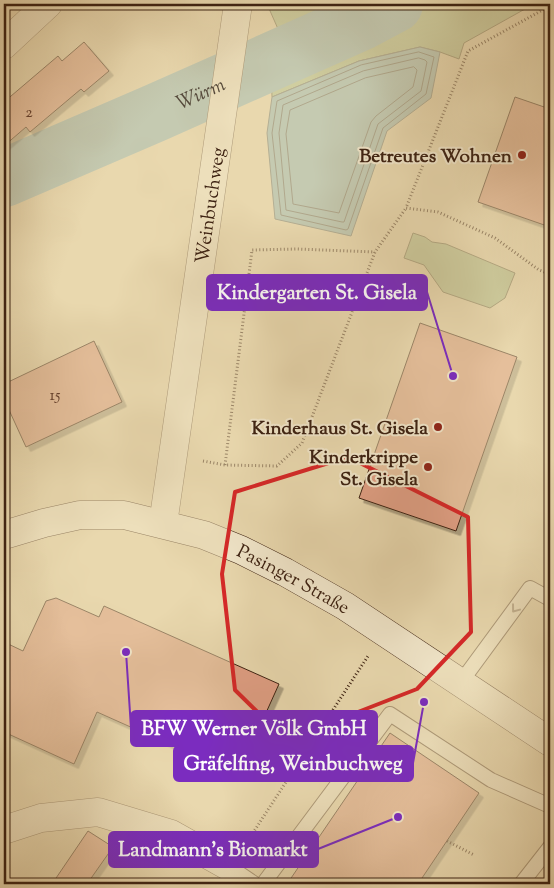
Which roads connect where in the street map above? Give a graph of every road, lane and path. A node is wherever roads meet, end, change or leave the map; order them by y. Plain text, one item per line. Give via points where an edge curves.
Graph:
1 (48, 4) edge
2 (238, 4) edge
3 (550, 6) edge
4 (4, 45) edge
5 (406, 208) junction
6 (375, 252) junction
7 (550, 274) edge
8 (173, 454) junction
9 (225, 465) junction
10 (163, 524) junction
11 (4, 535) edge
12 (550, 600) edge
13 (383, 633) junction
14 (461, 682) junction
15 (550, 742) edge
16 (550, 806) edge
17 (4, 830) edge
18 (447, 841) dead end
19 (550, 847) edge
20 (474, 855) dead end
21 (230, 867) junction
22 (255, 884) edge
23 (263, 884) edge
24 (522, 884) edge

1 - 4 street
2 - 8 street, Weinbuchweg
3 - 5 path via 468,51
5 - 6 path
5 - 7 path via 438,212 487,234 539,270
6 - 9 path via 302,443 277,466
6 - 9 path via 252,250
8 - 9 path
8 - 10 street, Weinbuchweg
10 - 11 street, Pasinger Straße via 124,515 80,515
10 - 13 street, Pasinger Straße via 204,535 241,550 345,606
12 -> 14 lane via 530,588
13 - 14 street, Pasinger Straße
13 - 21 path
14 - 15 street, Pasinger Straße
16 - 23 lane via 491,780 390,714
17 - 21 street via 41,818 98,812 171,834
18 - 20 path
19 - 24 lane
21 - 22 lane

